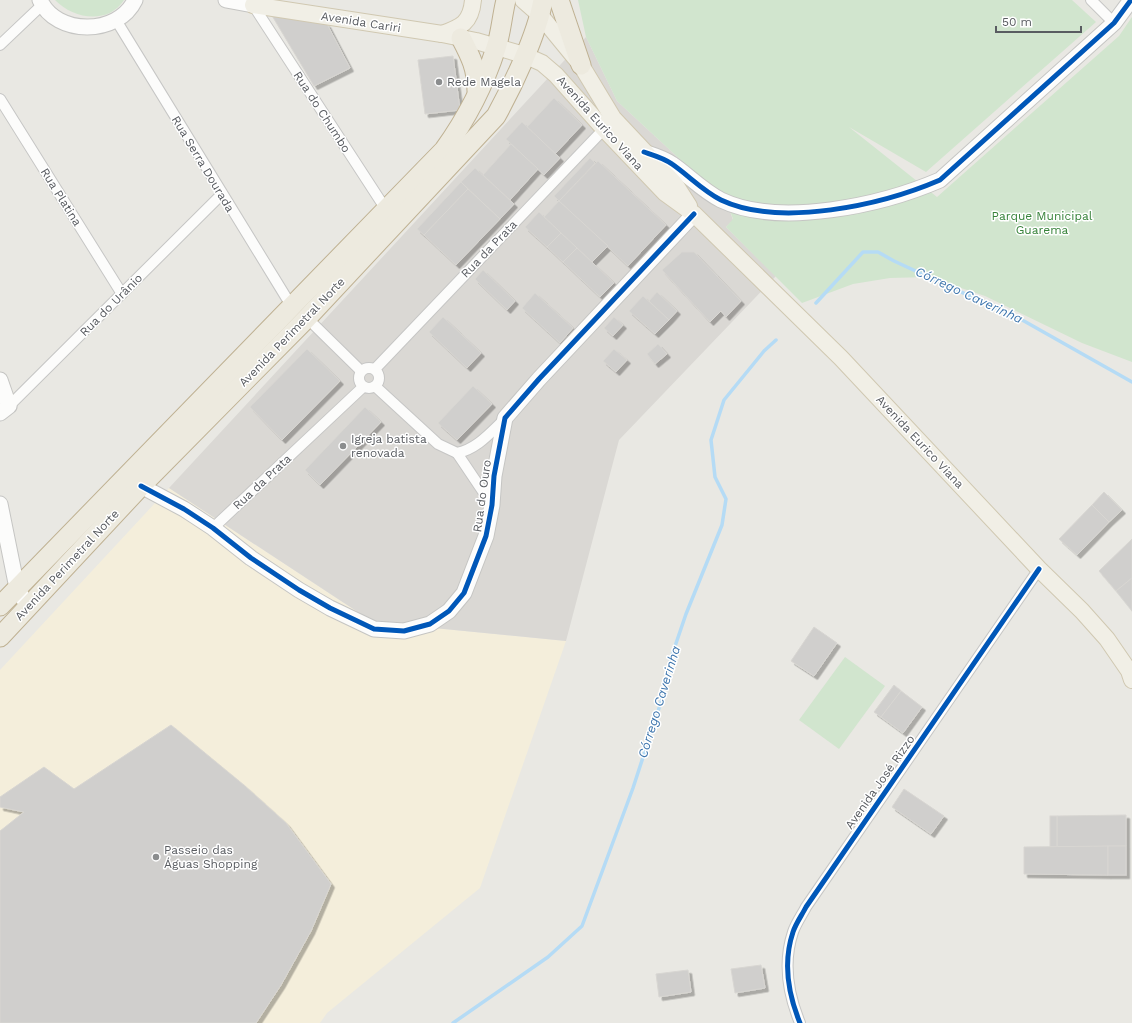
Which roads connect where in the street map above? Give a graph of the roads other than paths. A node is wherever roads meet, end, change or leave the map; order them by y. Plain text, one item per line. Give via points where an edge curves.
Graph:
1 (135, 0) edge
2 (226, 0) edge
3 (473, 0) edge
4 (506, 0) edge
5 (523, 0) edge
6 (559, 0) edge
7 (1091, 0) edge
8 (1131, 0) edge
9 (41, 3) edge
10 (255, 3) edge
11 (542, 8) edge
12 (116, 20) junction
13 (1114, 23) junction
14 (442, 34) junction
15 (461, 38) junction
16 (0, 45) edge
17 (496, 47) junction
18 (524, 55) junction
19 (581, 65) junction
20 (476, 97) junction
21 (0, 99) edge
22 (604, 129) junction
23 (644, 152) junction
24 (222, 194) junction
25 (694, 214) junction
26 (392, 215) junction
27 (122, 294) junction
28 (292, 307) junction
29 (307, 318) junction
30 (375, 369) junction
31 (361, 371) junction
32 (0, 380) edge
33 (363, 387) junction
34 (376, 387) junction
35 (4, 410) edge
36 (505, 418) junction
37 (457, 453) junction
38 (141, 486) junction
39 (0, 504) edge
40 (492, 505) junction
41 (213, 528) junction
42 (1039, 569) junction
43 (17, 588) junction
44 (0, 606) edge
45 (30, 606) junction
46 (0, 637) edge
47 (1132, 680) edge
48 (800, 1023) edge

1 - 12 street
2 - 10 street, Avenida Cariri
3 - 14 main road via 469,18 460,27
4 - 17 highway, Avenida Perimetral Norte
5 - 11 main road, Avenida Eurico Viana
6 - 19 highway
7 - 13 street
8 - 13 street
9 - 12 street via 57,19 76,27 96,27
9 - 16 street
10 - 14 main road, Avenida Cariri
10 - 26 street, Rua do Chumbo
11 - 18 highway, Avenida Perimetral Norte
11 - 19 main road, Avenida Eurico Viana
12 - 24 street, Rua Serra Dourada
13 - 23 street via 940,180 914,191 823,212 778,213 746,209 720,200 671,162
14 - 15 main road, Avenida Cariri
15 - 17 main road, Avenida Cariri
15 - 20 highway via 472,58 477,75
17 - 18 main road, Avenida Eurico Viana
17 - 20 highway, Avenida Perimetral Norte
18 - 22 main road, Avenida Eurico Viana via 556,74
18 - 26 highway, Avenida Perimetral Norte via 496,116
19 - 23 main road, Avenida Eurico Viana via 613,118
20 - 26 highway, Avenida Perimetral Norte via 461,126 444,150
21 - 27 street, Rua Platina
22 - 25 main road, Avenida Eurico Viana via 665,193
22 - 30 street, Rua da Prata
23 - 25 main road, Avenida Eurico Viana via 675,184
24 - 27 street, Rua do Urânio
24 - 28 street, Rua Serra Dourada
25 - 36 street
25 - 42 main road, Avenida Eurico Viana via 841,358
26 - 28 highway, Avenida Perimetral Norte
26 - 29 highway, Avenida Perimetral Norte
27 - 35 street, Rua do Urânio
28 - 43 highway, Avenida Perimetral Norte
29 - 31 street
29 - 38 highway, Avenida Perimetral Norte
30 - 31 street
30 - 34 street via 380,378
31 - 33 street via 359,378
32 - 35 street
33 - 34 street
33 - 41 street, Rua da Prata
34 - 37 street via 438,444
36 - 37 street via 468,451
36 - 40 street, Rua do Ouro via 494,476
37 - 40 street
38 - 41 street, Rua do Ouro
38 - 45 highway, Avenida Perimetral Norte
39 - 43 street
40 - 41 street, Rua do Ouro via 486,536 464,594 449,611 430,624 404,631 374,629 330,608 299,590
42 - 47 main road, Avenida Eurico Viana via 1107,639
42 - 48 street, Avenida José Rizzo via 806,907 794,931 787,960 792,1005
43 - 44 highway, Avenida Perimetral Norte
43 - 45 street
45 - 46 highway, Avenida Perimetral Norte

